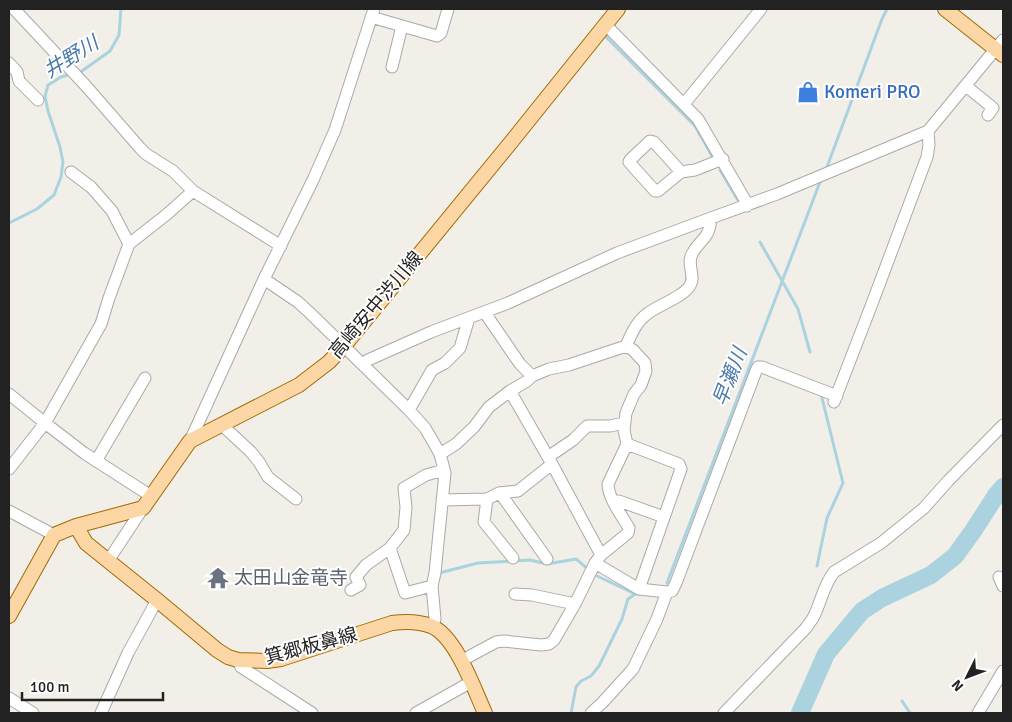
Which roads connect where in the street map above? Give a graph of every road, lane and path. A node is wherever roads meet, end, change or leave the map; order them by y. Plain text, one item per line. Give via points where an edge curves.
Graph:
1 (13, 9) edge
2 (448, 9) edge
3 (618, 9) edge
4 (761, 9) edge
5 (945, 9) edge
6 (9, 12) edge
7 (372, 13) edge
8 (605, 24) junction
9 (402, 26) junction
10 (1001, 48) edge
11 (9, 63) edge
12 (392, 67) dead end
13 (966, 86) junction
14 (38, 100) dead end
15 (684, 104) junction
16 (988, 115) dead end
17 (928, 131) junction
18 (723, 159) junction
19 (71, 172) dead end
20 (681, 172) junction
21 (194, 191) junction
22 (747, 206) junction
23 (711, 218) junction
24 (128, 244) junction
25 (281, 246) junction
26 (264, 278) junction
27 (485, 312) junction
28 (469, 318) junction
29 (344, 346) junction
30 (626, 346) junction
31 (362, 364) junction
32 (532, 376) junction
33 (145, 378) dead end
34 (510, 392) junction
35 (9, 394) edge
36 (408, 410) junction
37 (44, 423) junction
38 (624, 424) junction
39 (222, 425) junction
40 (1003, 425) edge
41 (190, 441) junction
42 (627, 444) junction
43 (440, 454) junction
44 (96, 460) junction
45 (550, 461) junction
46 (9, 470) edge
47 (444, 470) junction
48 (499, 493) junction
49 (296, 499) dead end
50 (487, 499) junction
51 (442, 500) junction
52 (147, 502) junction
53 (614, 502) junction
54 (9, 511) edge
55 (664, 517) junction
56 (76, 526) junction
57 (54, 535) junction
58 (390, 548) junction
59 (513, 558) dead end
60 (547, 559) dead end
61 (598, 559) junction
62 (108, 561) junction
63 (432, 586) junction
64 (639, 588) junction
65 (351, 590) dead end
66 (667, 592) junction
67 (515, 594) dead end
68 (157, 600) junction
69 (575, 604) junction
70 (9, 616) edge
71 (432, 626) junction
72 (238, 660) junction
73 (461, 660) junction
74 (1003, 671) edge
75 (471, 682) junction
76 (9, 698) edge
77 (33, 713) edge
78 (101, 713) edge
79 (312, 713) edge
80 (416, 713) edge
81 (485, 713) edge
82 (591, 713) edge
83 (724, 713) edge
84 (978, 713) edge

1 - 6 street
1 - 21 street via 140,148
2 - 9 street via 441,33 437,36
3 - 8 main road, 高崎安中渋川線
4 - 15 street
5 - 10 main road
7 - 9 street
7 - 25 street via 335,130
8 - 15 street
8 - 29 main road, 高崎安中渋川線
9 - 12 street
10 - 13 street
11 - 14 street via 17,72 19,81
13 - 16 street via 994,108
13 - 17 street
15 - 18 street via 698,119
17 - 22 street
17 - 66 street via 927,157 836,399 758,367 676,583 672,591
18 - 20 street
18 - 22 street
19 - 24 street via 91,187 112,211
20 - 20 street via 655,191 629,162 650,141
21 - 24 street
21 - 25 street
22 - 23 street
23 - 27 street via 617,253
23 - 30 street via 708,235 690,258 692,282 684,292 647,314 635,327
24 - 37 street via 101,324
25 - 26 street
26 - 29 street via 304,308
26 - 41 street
27 - 28 street
27 - 32 street via 520,364
28 - 31 street
28 - 36 street via 460,348 445,363 432,370
29 - 31 street
29 - 39 main road, 高崎安中渋川線 via 329,362 298,385
30 - 32 street
30 - 38 street via 645,363 646,371 642,385 629,403
31 - 36 street
32 - 34 street
33 - 44 street
34 - 43 street via 489,407 456,444
34 - 45 street
35 - 37 street
36 - 43 street via 425,428
37 - 44 street
37 - 46 street
38 - 42 street
38 - 45 street via 587,426
39 - 41 main road, 高崎安中渋川線
39 - 49 street via 251,452 268,476
40 - 83 street via 924,508 881,543 834,572 806,628
41 - 52 main road, 高崎安中渋川線
42 - 53 street via 608,484
42 - 55 street via 679,464 681,469
43 - 47 street
44 - 52 street
45 - 48 street via 518,491
45 - 61 street
47 - 51 street
47 - 58 street via 426,475 404,488 404,530
48 - 50 street
48 - 60 street
50 - 51 street
50 - 59 street via 484,522
51 - 63 street
52 - 56 main road
52 - 62 street
53 - 55 street
53 - 61 street via 629,528 628,534
54 - 57 street
55 - 64 street
56 - 57 main road
56 - 62 main road, 箕郷板鼻線 via 86,543
57 - 70 main road
58 - 63 street via 405,593
58 - 65 street via 366,565 356,577 360,585
61 - 64 street
61 - 69 street
62 - 68 main road, 箕郷板鼻線
63 - 71 street via 435,619
64 - 66 street
66 - 82 street via 633,669
67 - 69 street via 532,594
68 - 72 main road, 箕郷板鼻線 via 217,650
68 - 78 street
69 - 73 street via 549,644 496,642
71 - 72 main road, 箕郷板鼻線 via 409,621 392,623 281,659
71 - 73 main road via 443,634
72 - 79 street via 241,667
73 - 75 main road
74 - 84 street
75 - 80 street
75 - 81 main road
76 - 77 street

